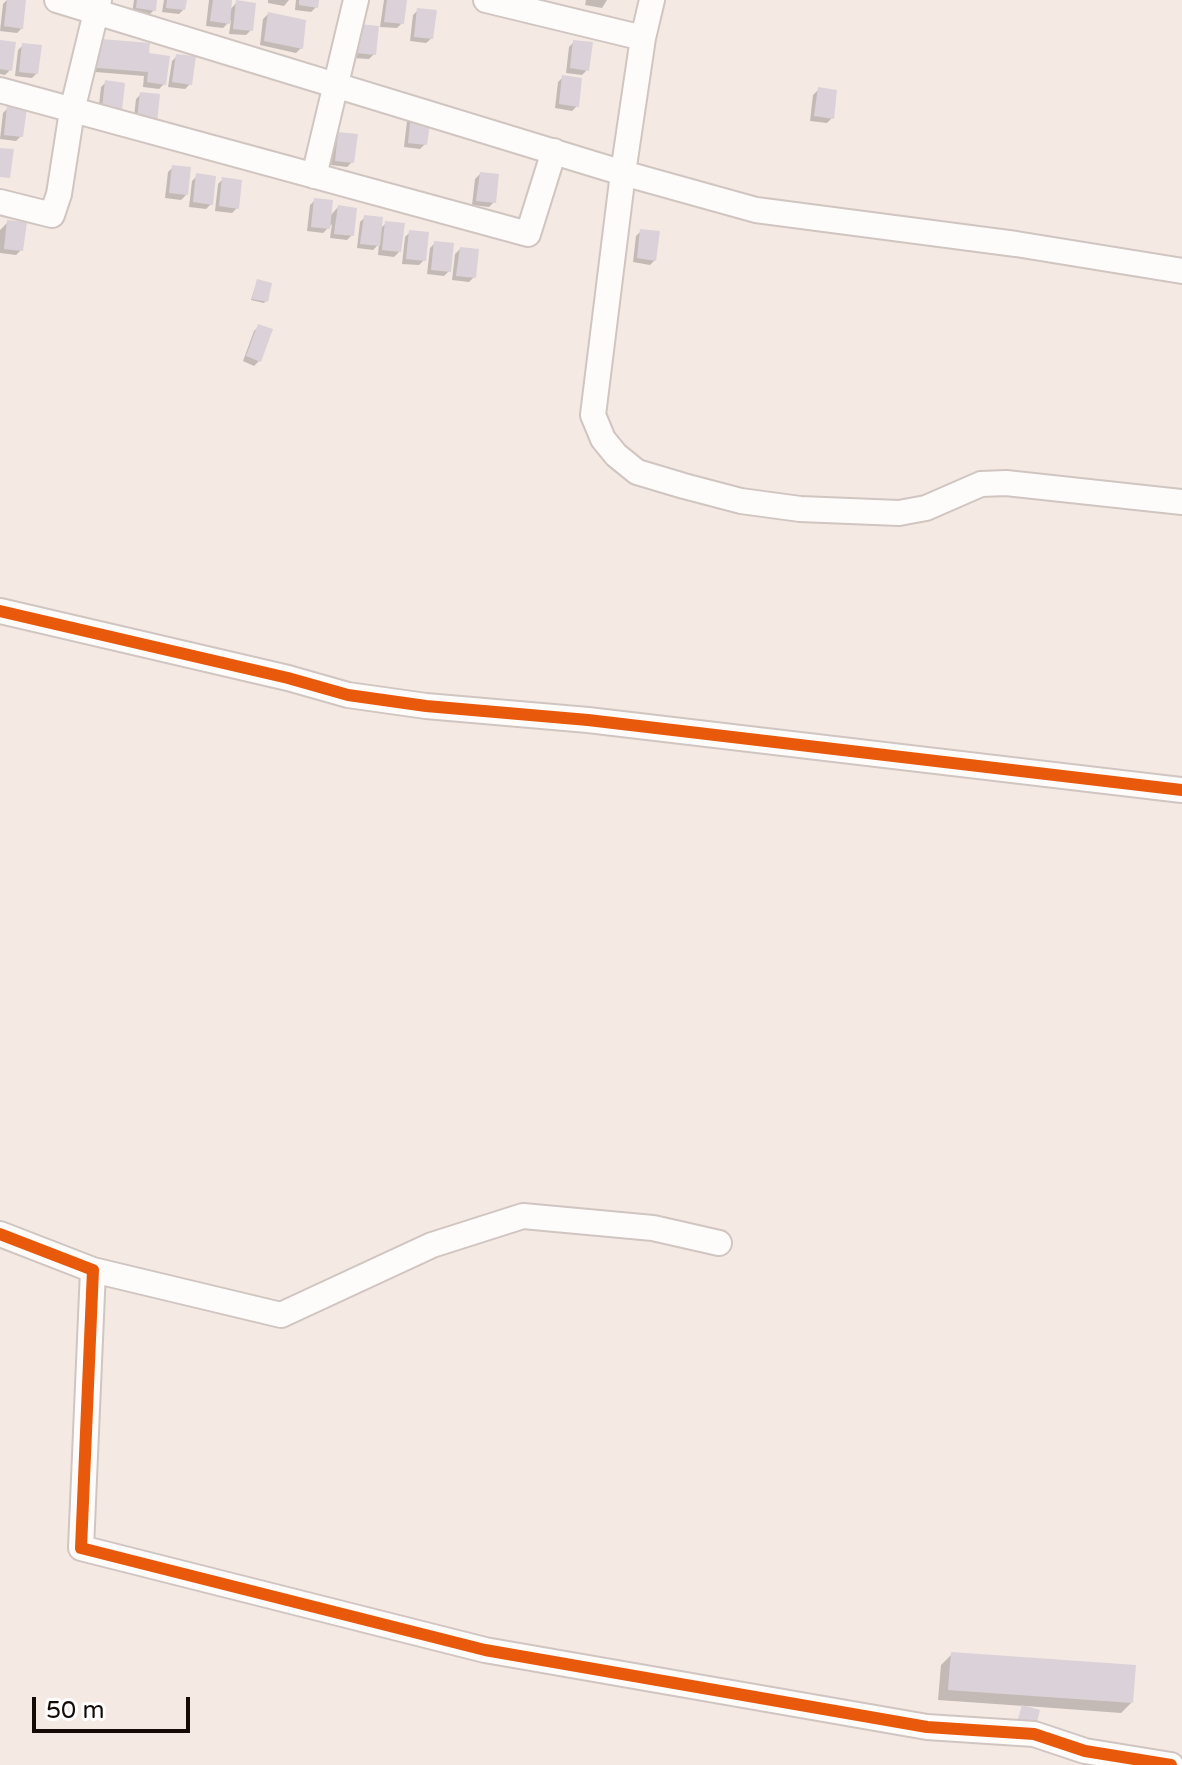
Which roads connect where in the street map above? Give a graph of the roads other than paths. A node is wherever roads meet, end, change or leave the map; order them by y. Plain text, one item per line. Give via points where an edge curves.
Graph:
1 (57, 0) edge
2 (356, 0) edge
3 (486, 0) edge
4 (652, 0) edge
5 (97, 7) edge
6 (643, 38) junction
7 (337, 87) junction
8 (0, 90) edge
9 (72, 111) junction
10 (554, 151) junction
11 (623, 173) junction
12 (314, 176) junction
13 (0, 202) edge
14 (1182, 271) edge
15 (1182, 502) edge
16 (0, 611) edge
17 (1182, 790) edge
18 (0, 1234) edge
19 (719, 1243) dead end
20 (93, 1270) junction
21 (1171, 1765) edge

1 - 5 street
2 - 7 street
3 - 6 street
4 - 6 street
5 - 7 street
5 - 9 street
6 - 11 street
7 - 10 street
7 - 12 street
8 - 9 street
9 - 12 street
9 - 13 street via 52,215
10 - 11 street
10 - 12 street via 528,234
11 - 14 street via 756,210
11 - 15 street via 593,415 603,439 637,472 741,501 800,509 899,513 926,508 981,484 1006,483
16 - 17 street via 348,695
18 - 20 street
19 - 20 street via 653,1228 523,1216 432,1245 281,1315
20 - 21 street via 81,1548 485,1650 927,1727 1034,1734 1085,1751

